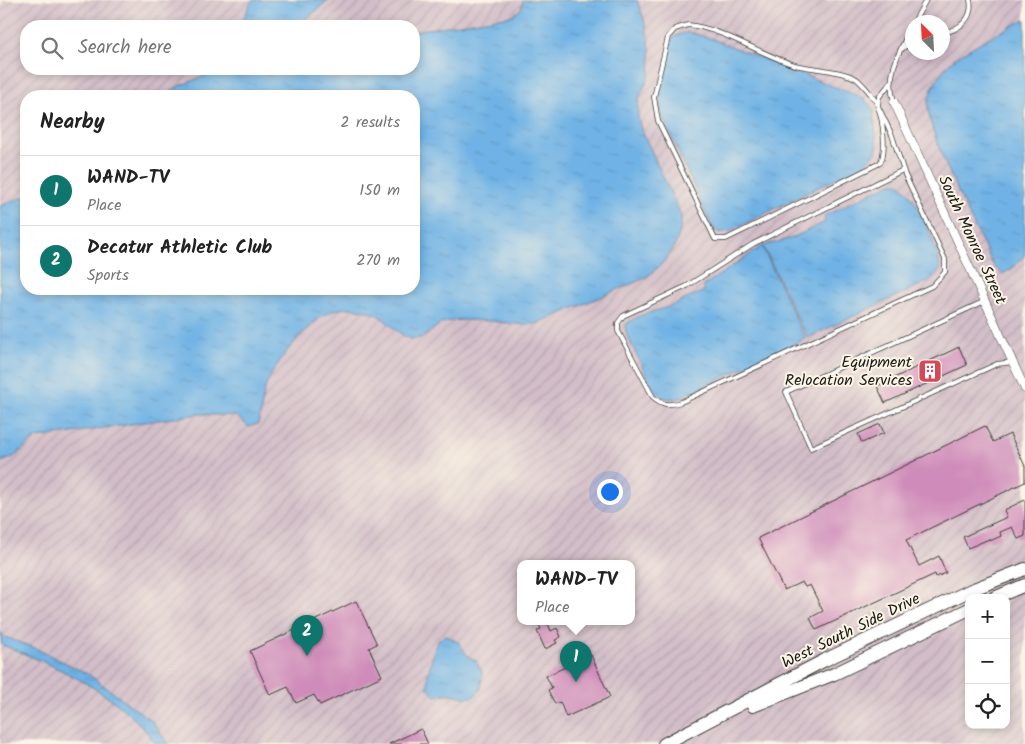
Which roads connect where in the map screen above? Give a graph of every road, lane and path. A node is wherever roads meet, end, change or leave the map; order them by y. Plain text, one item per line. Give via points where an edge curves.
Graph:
1 (926, 0) edge
2 (970, 0) edge
3 (918, 15) edge
4 (950, 31) edge
5 (905, 40) edge
6 (905, 46) edge
7 (900, 50) junction
8 (891, 82) junction
9 (894, 102) joint
10 (878, 106) junction
11 (904, 170) junction
12 (985, 301) junction
13 (1013, 362) junction
14 (1025, 389) edge
15 (1025, 569) edge
16 (1025, 585) edge
17 (1004, 594) edge
18 (965, 612) edge
19 (695, 730) junction
20 (664, 744) edge

1 - 3 lane
2 - 4 lane via 971,11 964,23
5 - 7 lane
6 - 7 lane
7 - 8 lane
8 - 9 lane
8 - 10 lane via 879,97
9 - 12 street, South Monroe Street
10 - 10 lane via 853,77 794,64 688,25 675,29 668,37 654,98 658,121 713,236 718,240 726,239 880,163 884,146
10 - 11 lane
11 - 11 lane via 945,259 945,272 938,282 681,402 662,404 652,397 618,331 618,323 623,316 688,286 759,241
12 - 13 street, South Monroe Street
12 - 13 lane via 786,392 811,448 997,364
13 - 14 street, South Monroe Street
15 - 19 main road, West South Side Drive via 972,590 825,660
16 - 17 main road
18 - 19 main road, West South Side Drive via 834,674
19 - 20 main road, West South Side Drive

